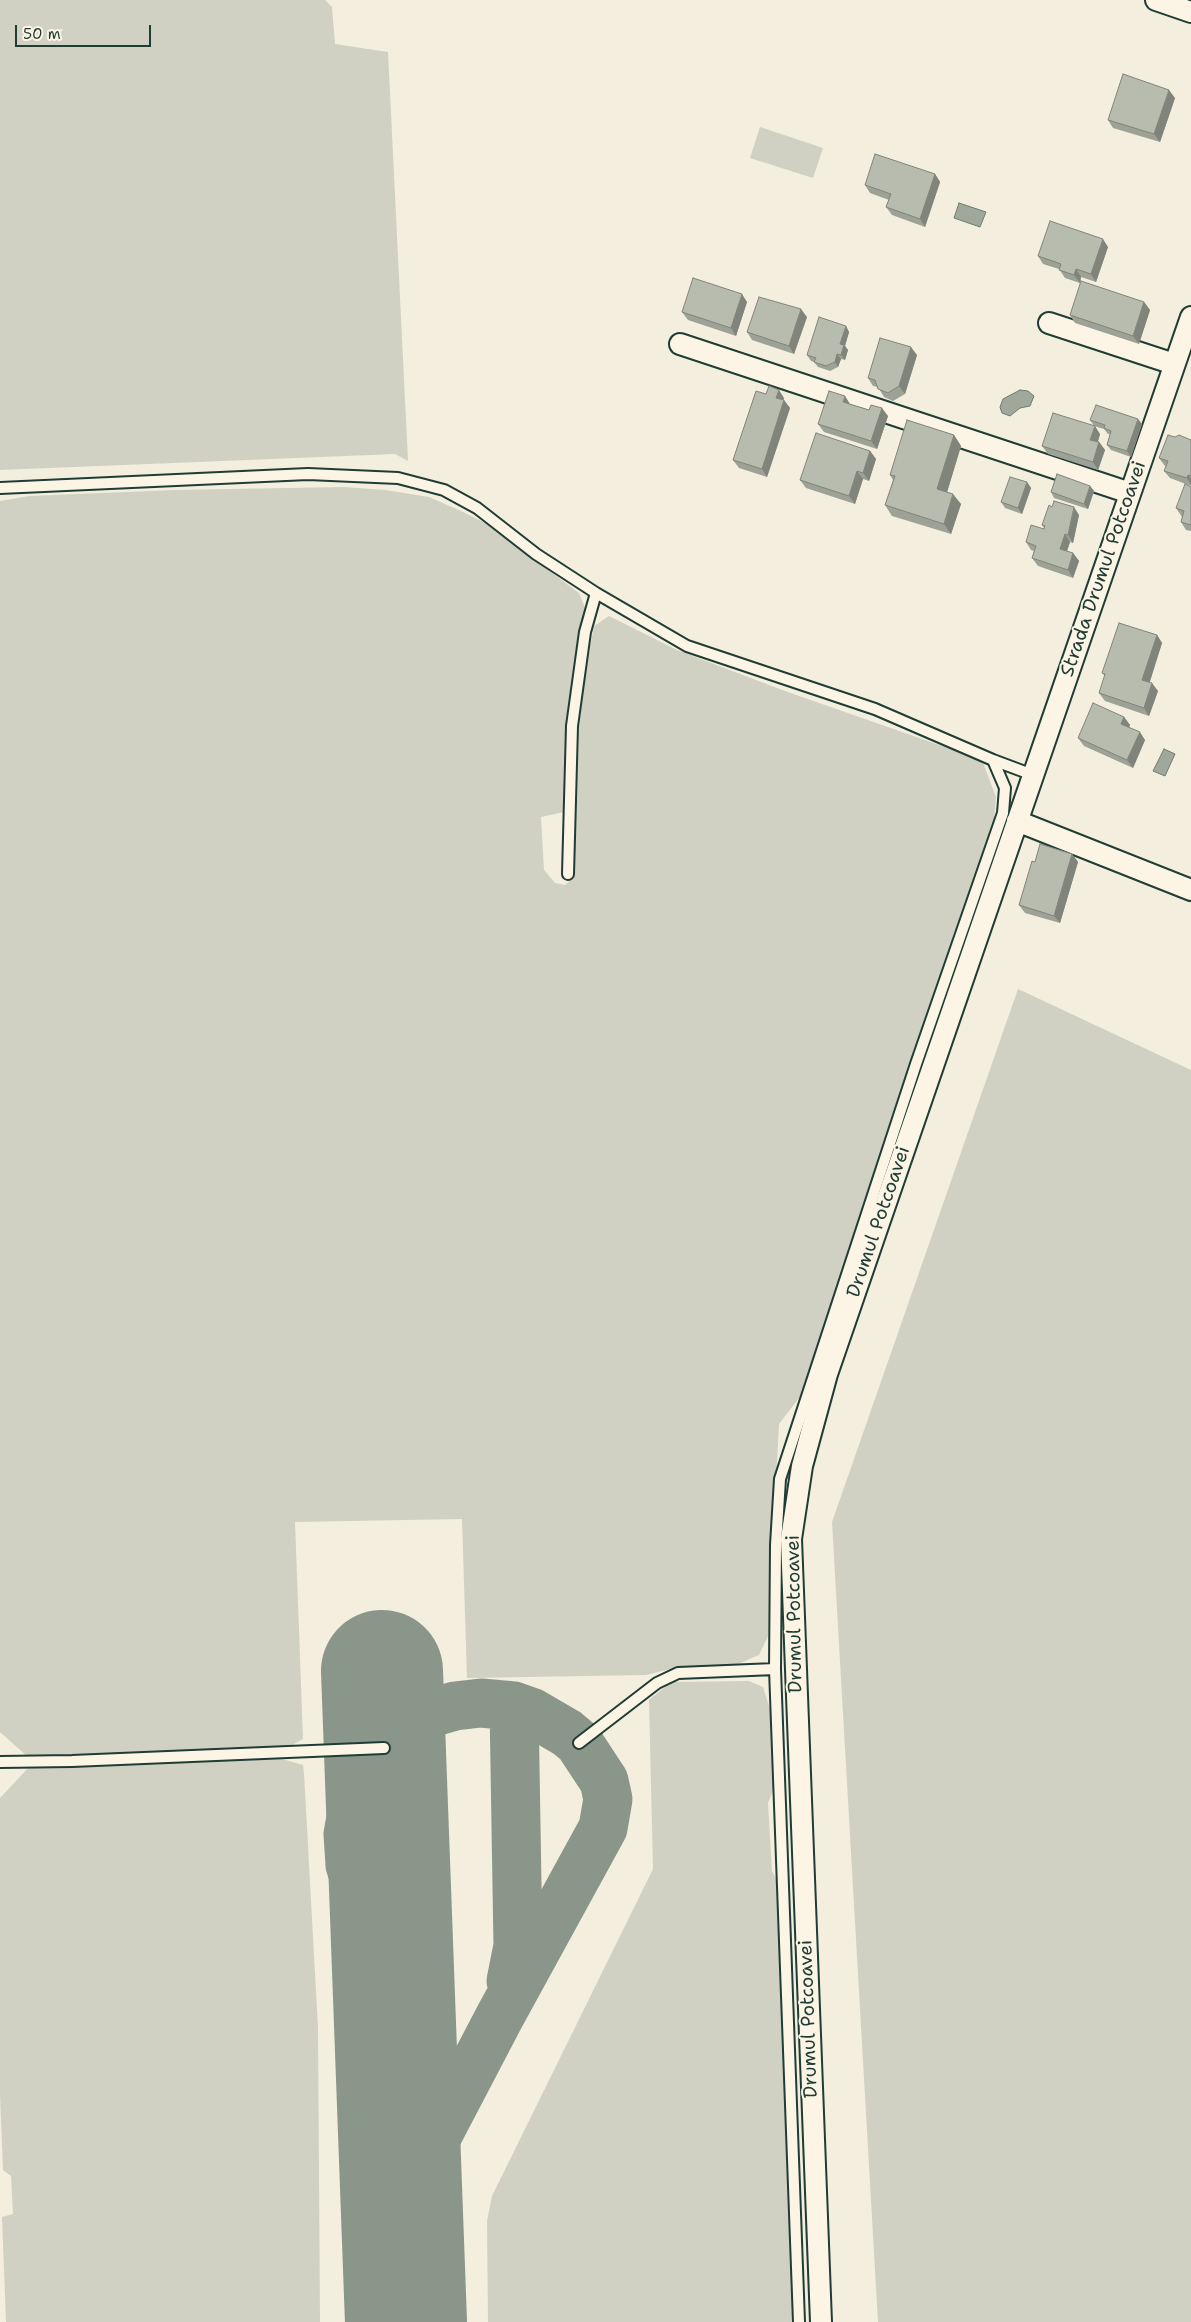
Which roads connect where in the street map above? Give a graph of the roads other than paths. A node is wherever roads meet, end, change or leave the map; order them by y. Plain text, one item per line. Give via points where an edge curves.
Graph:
1 (1156, 0) edge
2 (1191, 12) edge
3 (1191, 317) edge
4 (1049, 323) dead end
5 (680, 344) dead end
6 (1174, 364) junction
7 (0, 488) edge
8 (1130, 492) junction
9 (596, 593) junction
10 (993, 760) junction
11 (1033, 775) junction
12 (1017, 822) junction
13 (568, 874) dead end
14 (1191, 890) edge
15 (774, 1669) junction
16 (579, 1743) dead end
17 (384, 1748) dead end
18 (0, 1762) edge
19 (799, 2322) edge
20 (821, 2322) edge

1 - 2 street
3 - 6 street, Strada Drumul Potcoavei
4 - 6 street
5 - 8 street
6 - 8 street, Strada Drumul Potcoavei
7 - 9 lane via 308,474 398,478 444,490 477,508 536,554
8 - 11 street, Strada Drumul Potcoavei
9 - 10 lane via 687,646 875,709
9 - 13 lane via 585,632 572,726
10 - 11 lane
10 - 15 lane via 1005,788 1003,814 916,1064 780,1479
11 - 12 street, Strada Drumul Potcoavei
12 - 14 street
12 - 20 street, Drumul Potcoavei via 827,1374 802,1466 791,1539
15 - 16 lane via 678,1673 657,1683
15 - 19 lane
17 - 18 lane

